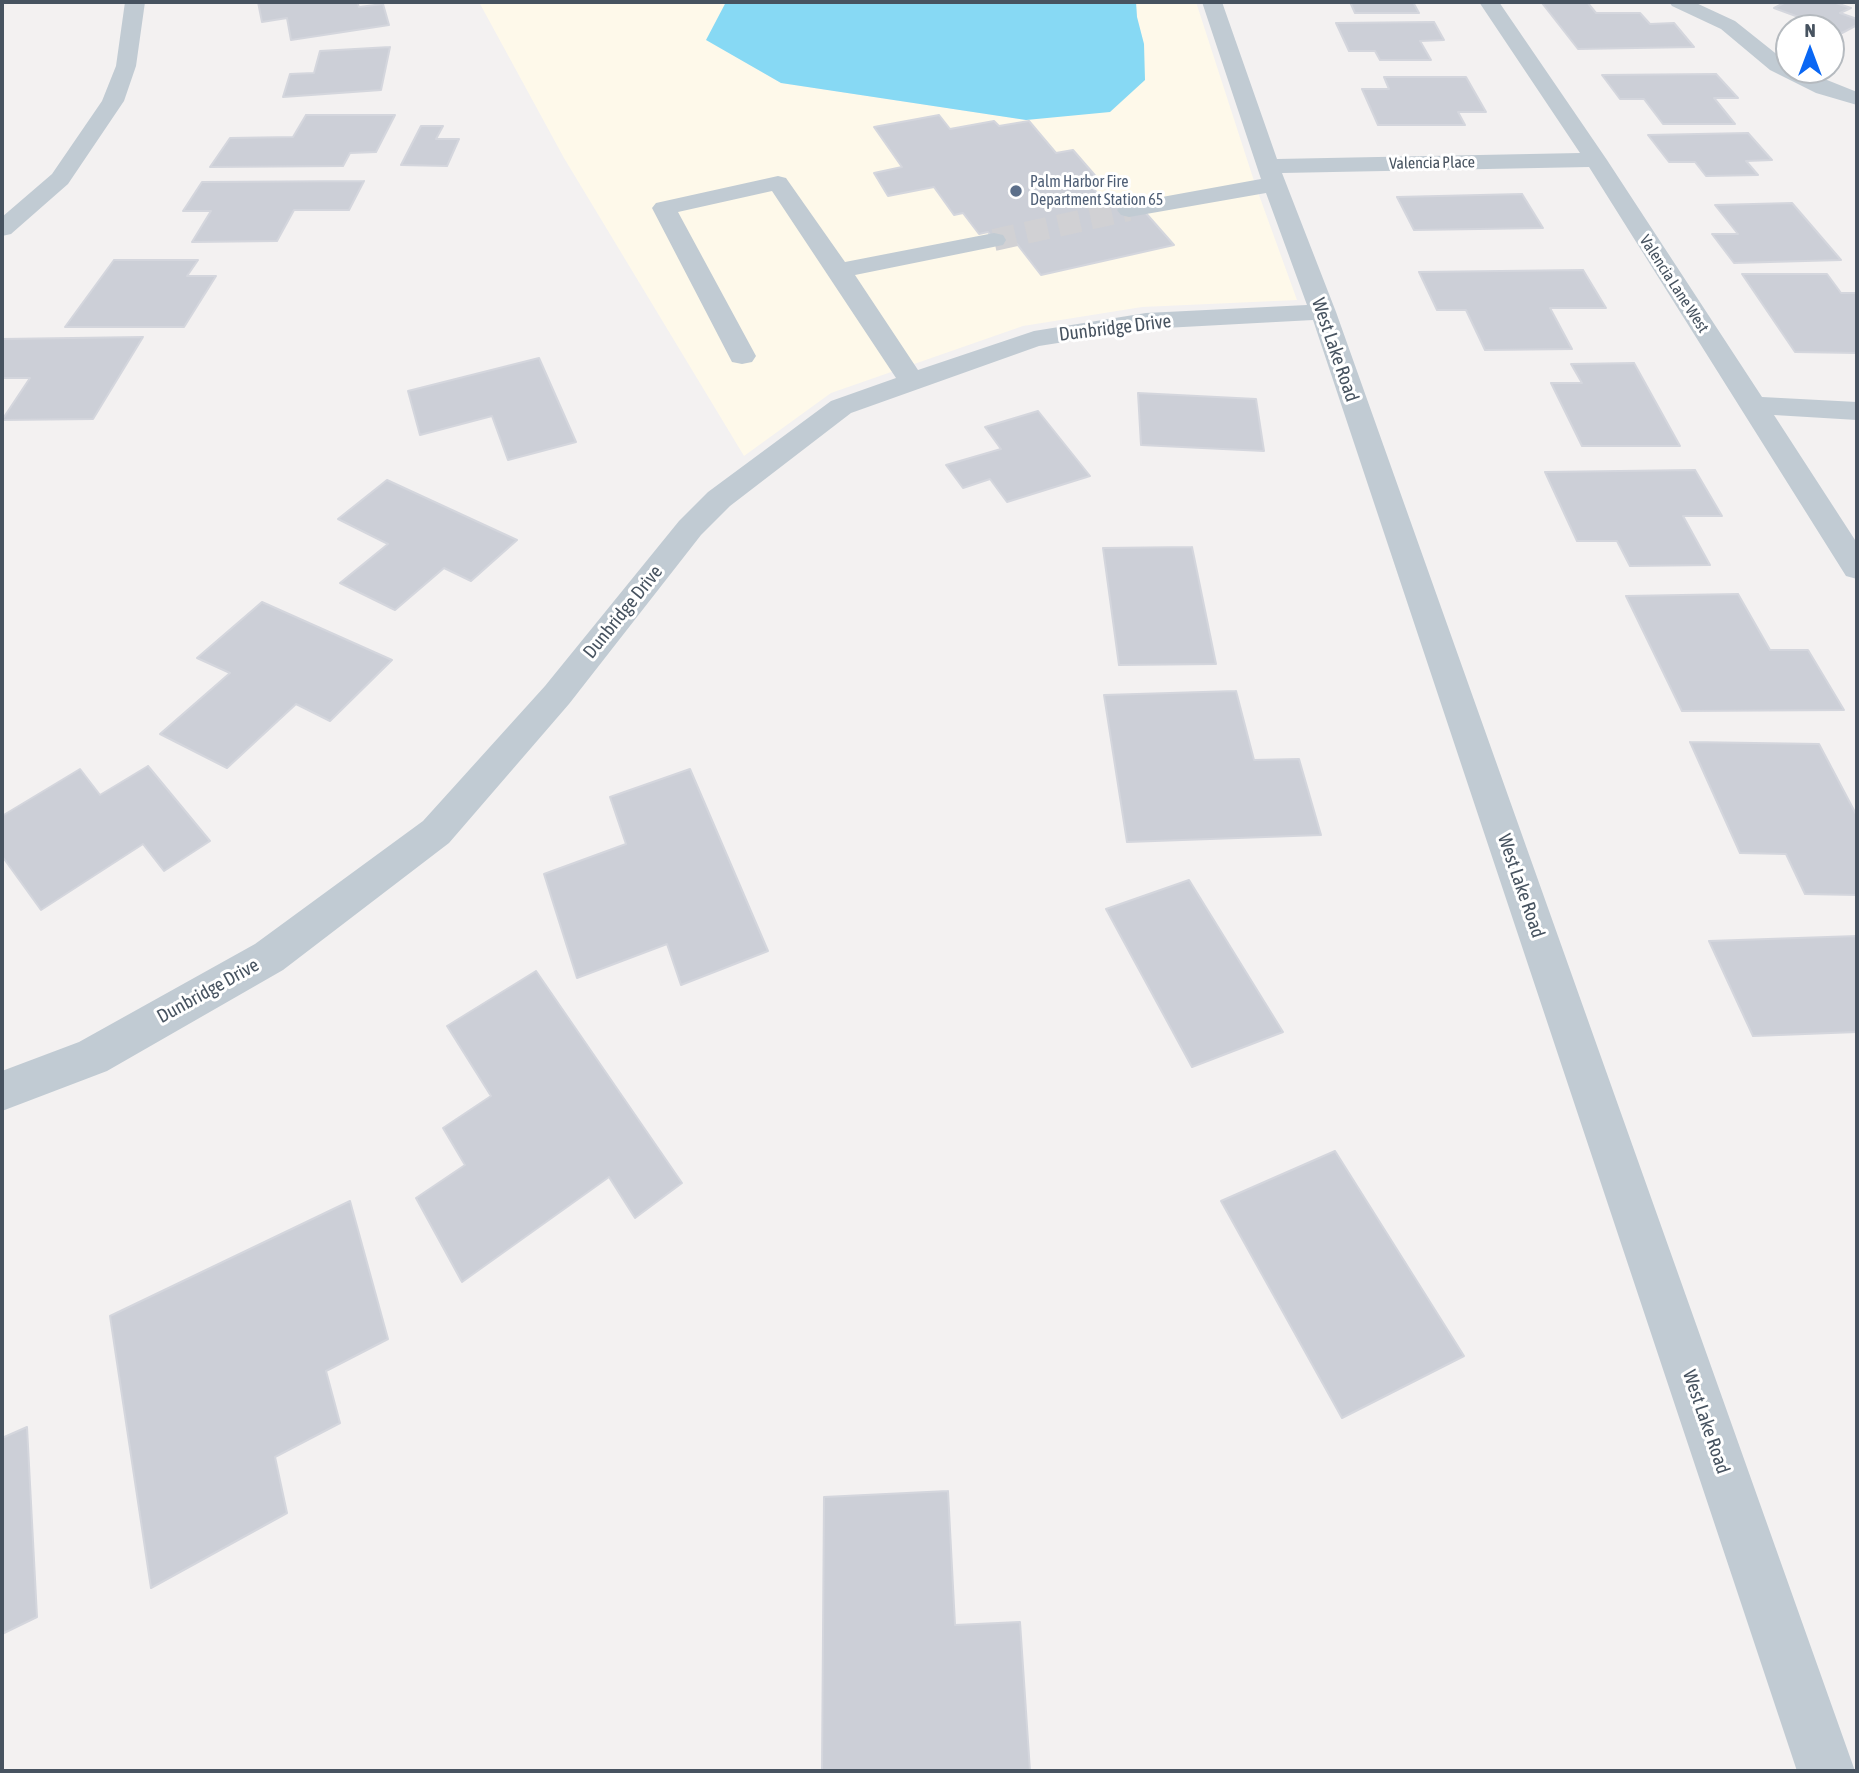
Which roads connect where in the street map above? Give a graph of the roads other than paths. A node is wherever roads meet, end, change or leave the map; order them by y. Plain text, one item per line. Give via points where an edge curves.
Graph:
1 (135, 2) edge
2 (1212, 2) edge
3 (1489, 2) edge
4 (1679, 2) edge
5 (1857, 99) edge
6 (1595, 160) junction
7 (1271, 175) junction
8 (1129, 211) tunnel mouth
9 (2, 229) edge
10 (995, 240) tunnel mouth
11 (839, 271) junction
12 (1323, 312) junction
13 (742, 356) dead end
14 (912, 382) junction
15 (1752, 405) junction
16 (1857, 411) edge
17 (1857, 568) edge
18 (2, 1091) edge
19 (1826, 1771) edge

1 - 9 street via 126,66 113,101 60,179
2 - 7 street, West Lake Road
3 - 6 street, Valencia Lane West
4 - 5 street via 1728,25 1777,66
6 - 7 street, Valencia Place
6 - 15 street, Valencia Lane West
7 - 8 street, Valencia Place
7 - 12 street, West Lake Road
10 - 11 street
11 - 13 street via 778,183 664,208
11 - 14 street
12 - 14 street, Dunbridge Drive via 1146,321 1034,339
12 - 19 street, West Lake Road
14 - 18 street, Dunbridge Drive via 841,407 719,499 436,832 269,957 92,1057
15 - 16 street
15 - 17 street, Valencia Lane West

